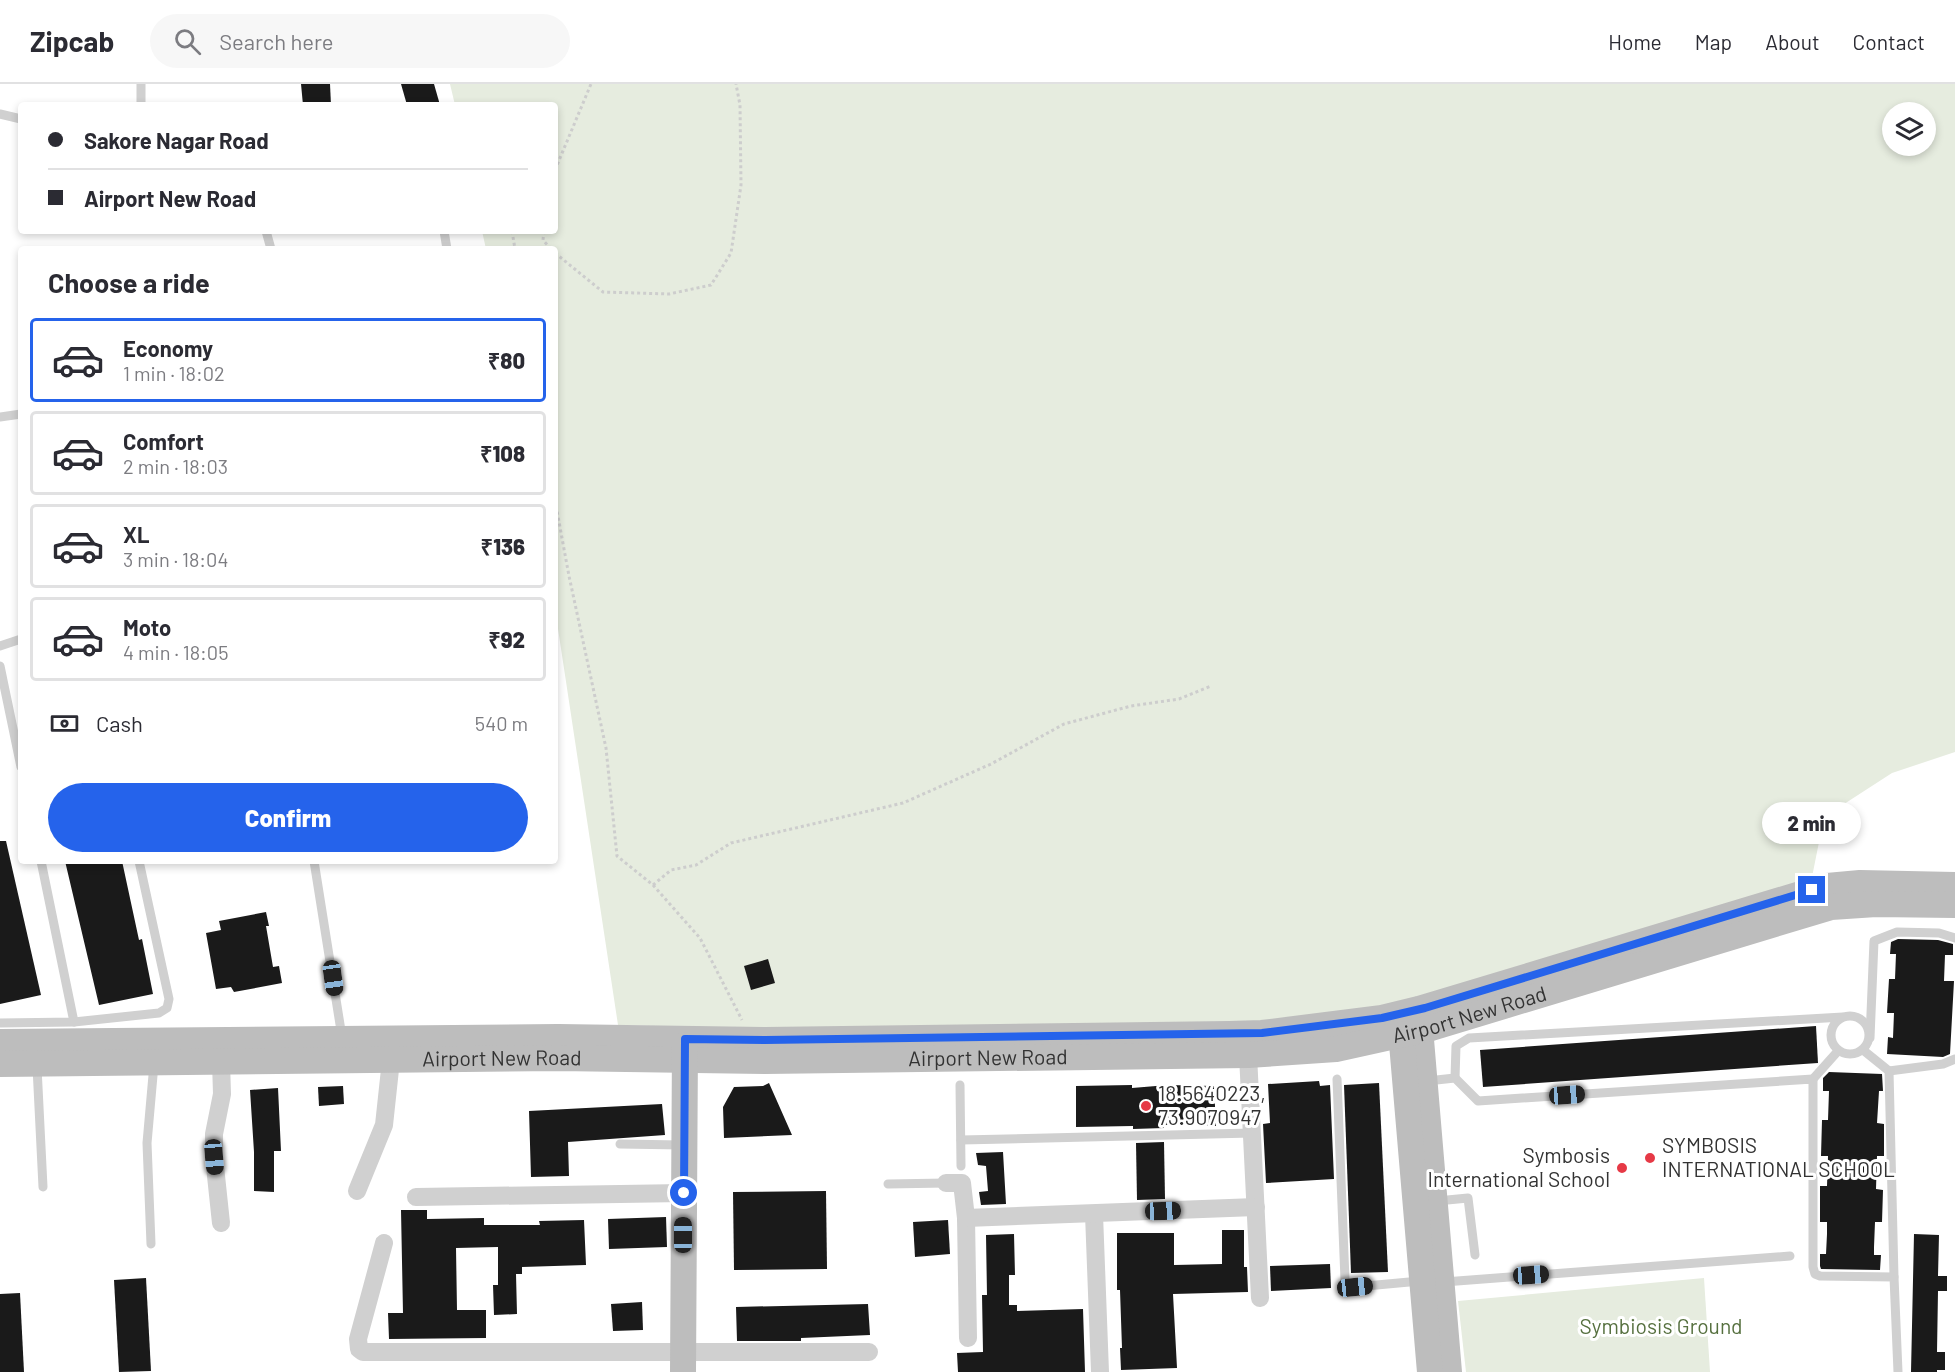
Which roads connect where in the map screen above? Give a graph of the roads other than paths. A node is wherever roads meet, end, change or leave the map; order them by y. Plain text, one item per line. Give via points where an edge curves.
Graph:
1 (141, 84) edge
2 (141, 102) edge
3 (0, 114) edge
4 (18, 117) edge
5 (18, 414) edge
6 (0, 417) edge
7 (18, 640) edge
8 (0, 646) edge
9 (0, 666) edge
10 (18, 753) edge
11 (41, 864) edge
12 (140, 864) edge
13 (314, 864) edge
14 (1955, 885) edge
15 (1955, 905) edge
16 (1955, 938) edge
17 (1843, 1017) junction
18 (74, 1022) junction
19 (1410, 1022) junction
20 (0, 1023) edge
21 (1870, 1038) junction
22 (342, 1039) junction
23 (0, 1042) edge
24 (685, 1050) junction
25 (1863, 1050) junction
26 (1838, 1051) junction
27 (1248, 1055) junction
28 (1955, 1059) edge
29 (391, 1060) junction
30 (221, 1062) junction
31 (154, 1063) junction
32 (0, 1064) edge
33 (36, 1064) junction
34 (1889, 1071) junction
35 (1455, 1078) junction
36 (1337, 1079) dead end
37 (1814, 1079) junction
38 (1425, 1081) junction
39 (960, 1085) dead end
40 (1252, 1133) junction
41 (961, 1140) junction
42 (620, 1144) dead end
43 (684, 1145) junction
44 (961, 1166) dead end
45 (946, 1183) joint
46 (888, 1184) dead end
47 (43, 1187) dead end
48 (357, 1191) dead end
49 (684, 1193) junction
50 (416, 1197) dead end
51 (1435, 1201) junction
52 (1256, 1207) junction
53 (1094, 1214) junction
54 (966, 1218) junction
55 (221, 1223) dead end
56 (384, 1243) dead end
57 (151, 1244) dead end
58 (1475, 1255) dead end
59 (1790, 1256) dead end
60 (1894, 1277) junction
61 (1432, 1281) junction
62 (1260, 1298) dead end
63 (968, 1338) dead end
64 (869, 1352) dead end
65 (682, 1362) edge
66 (1100, 1372) edge
67 (1430, 1372) edge
68 (1449, 1372) edge
69 (1898, 1372) edge

1 - 2 lane
3 - 4 lane
5 - 6 lane
7 - 8 lane
9 - 10 lane
11 - 18 lane
12 - 18 lane via 169,999 167,1008 159,1013
13 - 22 lane
14 - 19 main road, Airport New Road via 1827,886
15 - 19 main road, Airport New Road via 1831,907
16 - 21 lane via 1939,933 1897,932 1874,941
17 - 21 lane via 1862,1020
17 - 26 lane via 1831,1033
17 - 35 lane via 1468,1038 1456,1046
18 - 20 lane
19 - 24 main road, Airport New Road via 1382,1018 1262,1033 753,1040
19 - 27 main road, Airport New Road via 1336,1049
19 - 38 main road
19 - 61 main road
21 - 25 lane
22 - 23 main road, Airport New Road
22 - 24 main road, Airport New Road via 547,1037
24 - 27 main road, Airport New Road via 765,1061
24 - 29 main road, Airport New Road via 558,1058
24 - 43 main road
25 - 26 lane via 1851,1055
25 - 34 lane
26 - 37 lane
27 - 40 street
28 - 34 lane
29 - 30 main road, Airport New Road
29 - 48 street via 384,1125
30 - 31 main road, Airport New Road
30 - 55 street via 222,1094 214,1134
31 - 33 main road, Airport New Road
31 - 57 lane via 147,1143
32 - 33 main road, Airport New Road
33 - 47 lane
34 - 60 lane
35 - 37 lane via 1478,1101
35 - 38 lane
36 - 61 lane via 1345,1280 1348,1286 1355,1287
37 - 60 lane via 1815,1274
38 - 51 main road
39 - 41 lane
40 - 41 lane
40 - 52 street
41 - 44 lane
42 - 43 lane
43 - 49 main road
45 - 46 lane
45 - 54 street via 962,1183
49 - 50 street
49 - 65 main road
51 - 58 lane via 1468,1198
51 - 61 main road
52 - 53 street
52 - 62 street
53 - 54 street
53 - 66 street
54 - 63 street
56 - 65 street via 358,1340 363,1352
59 - 61 lane
60 - 69 lane
61 - 67 main road
61 - 68 main road
64 - 65 street

